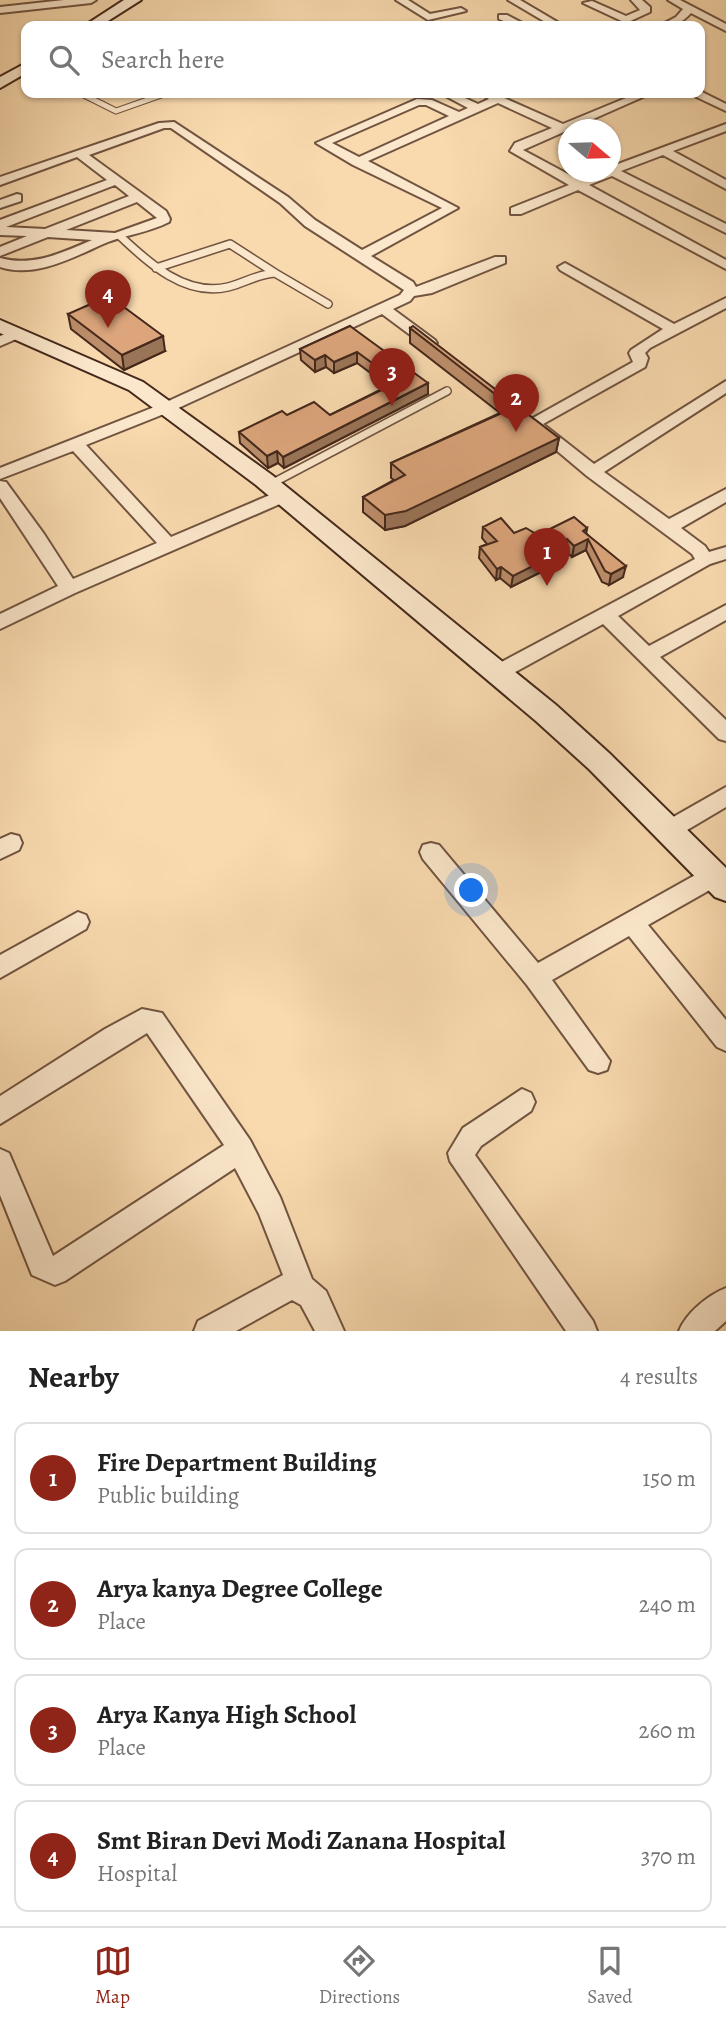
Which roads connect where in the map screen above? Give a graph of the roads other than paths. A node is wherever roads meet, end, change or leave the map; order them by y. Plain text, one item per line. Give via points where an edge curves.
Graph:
1 (91, 0) edge
2 (134, 0) edge
3 (147, 0) edge
4 (401, 0) edge
5 (513, 0) edge
6 (636, 0) edge
7 (673, 0) edge
8 (588, 3) dead end
9 (688, 9) junction
10 (0, 10) edge
11 (461, 11) dead end
12 (503, 17) dead end
13 (624, 20) joint
14 (99, 21) edge
15 (114, 21) edge
16 (512, 21) edge
17 (548, 21) edge
18 (675, 21) edge
19 (723, 27) edge
20 (705, 31) edge
21 (21, 70) edge
22 (21, 79) edge
23 (0, 83) edge
24 (0, 93) edge
25 (92, 98) edge
26 (153, 98) edge
27 (456, 98) edge
28 (624, 98) edge
29 (633, 98) edge
30 (705, 98) edge
31 (498, 99) joint
32 (628, 100) junction
33 (478, 108) junction
34 (726, 108) edge
35 (458, 116) junction
36 (580, 119) edge
37 (558, 126) edge
38 (726, 127) edge
39 (558, 128) edge
40 (664, 150) junction
41 (83, 151) junction
42 (357, 162) junction
43 (621, 167) edge
44 (558, 173) edge
45 (621, 180) edge
46 (0, 181) edge
47 (115, 181) junction
48 (574, 182) edge
49 (583, 182) edge
50 (578, 184) junction
51 (726, 185) edge
52 (138, 197) junction
53 (17, 198) dead end
54 (0, 204) edge
55 (516, 211) dead end
56 (658, 211) junction
57 (0, 225) edge
58 (726, 229) edge
59 (0, 231) edge
60 (42, 234) junction
61 (116, 237) junction
62 (0, 252) edge
63 (361, 256) junction
64 (500, 260) dead end
65 (0, 262) edge
66 (726, 265) edge
67 (565, 267) dead end
68 (156, 268) junction
69 (275, 273) junction
70 (410, 292) junction
71 (328, 304) dead end
72 (724, 305) edge
73 (383, 308) junction
74 (675, 330) junction
75 (5, 334) edge
76 (441, 352) edge
77 (726, 386) edge
78 (447, 391) dead end
79 (168, 407) junction
80 (516, 410) edge
81 (532, 423) junction
82 (76, 443) junction
83 (593, 472) junction
84 (0, 474) edge
85 (0, 486) edge
86 (276, 490) junction
87 (726, 495) edge
88 (669, 527) junction
89 (168, 545) junction
90 (726, 552) edge
91 (704, 560) junction
92 (69, 588) junction
93 (726, 612) edge
94 (605, 615) junction
95 (0, 622) edge
96 (646, 656) junction
97 (499, 672) junction
98 (726, 733) edge
99 (726, 796) edge
100 (669, 830) junction
101 (431, 852) dead end
102 (720, 882) edge
103 (78, 922) dead end
104 (632, 922) junction
105 (0, 967) edge
106 (535, 977) junction
107 (726, 1039) edge
108 (598, 1061) dead end
109 (522, 1102) dead end
110 (0, 1111) edge
111 (240, 1149) junction
112 (0, 1162) edge
113 (301, 1286) junction
114 (726, 1302) edge
115 (208, 1331) edge
116 (330, 1331) edge
117 (583, 1331) edge
118 (693, 1331) edge

1 - 10 street
2 - 14 main road
3 - 15 main road
4 - 11 street via 428,17
5 - 17 street
6 - 13 street via 645,12
7 - 9 street
8 - 13 street
9 - 18 street
9 - 19 street
12 - 16 street
19 - 20 street
21 - 23 main road
22 - 24 main road
25 - 26 lane via 116,111
27 - 33 street
28 - 32 street
29 - 32 street
30 - 34 street
31 - 33 street
31 - 37 street
32 - 36 street
33 - 35 street
35 - 42 street
35 - 42 street via 428,102 417,102 322,143
38 - 40 street
39 - 44 street via 515,148
40 - 43 street
40 - 51 street
41 - 46 street
41 - 47 street via 80,156
41 - 63 street via 163,125 179,127
42 - 63 street via 452,208
45 - 56 street
47 - 52 street
47 - 57 street
48 - 50 street
49 - 50 street
50 - 55 street
50 - 56 street
52 - 60 street
52 - 61 street via 164,219
53 - 54 street
56 - 58 street
56 - 66 street
59 - 60 street
60 - 61 street
60 - 62 street
61 - 65 street via 28,267 10,268
61 - 68 lane
63 - 70 street via 408,285
64 - 70 street via 427,290
67 - 74 street
68 - 69 lane via 179,281 218,288
68 - 69 lane via 230,244
69 - 71 lane
70 - 73 street
72 - 74 street
73 - 76 street
73 - 79 street
74 - 81 street via 638,351 640,364
75 - 79 main road via 116,376
77 - 83 street
78 - 86 lane
79 - 82 street
79 - 86 main road
80 - 81 street
81 - 83 street
82 - 84 street
82 - 89 street
83 - 88 street
85 - 92 street
86 - 89 street
86 - 97 main road
87 - 88 street
88 - 91 street via 704,554
89 - 92 street
90 - 91 street
91 - 94 street
92 - 95 street
93 - 96 street
94 - 96 street
94 - 97 street
96 - 98 street
97 - 100 main road
99 - 100 street
100 - 102 main road
101 - 106 street
102 - 104 street
103 - 105 street
104 - 106 street
104 - 107 street
106 - 108 street
109 - 117 street via 464,1145 463,1161
110 - 111 street via 147,1020 159,1026 173,1045
111 - 112 street via 55,1271 42,1265
111 - 113 street via 270,1207
113 - 115 street via 290,1286
113 - 116 street via 308,1289
114 - 118 street

